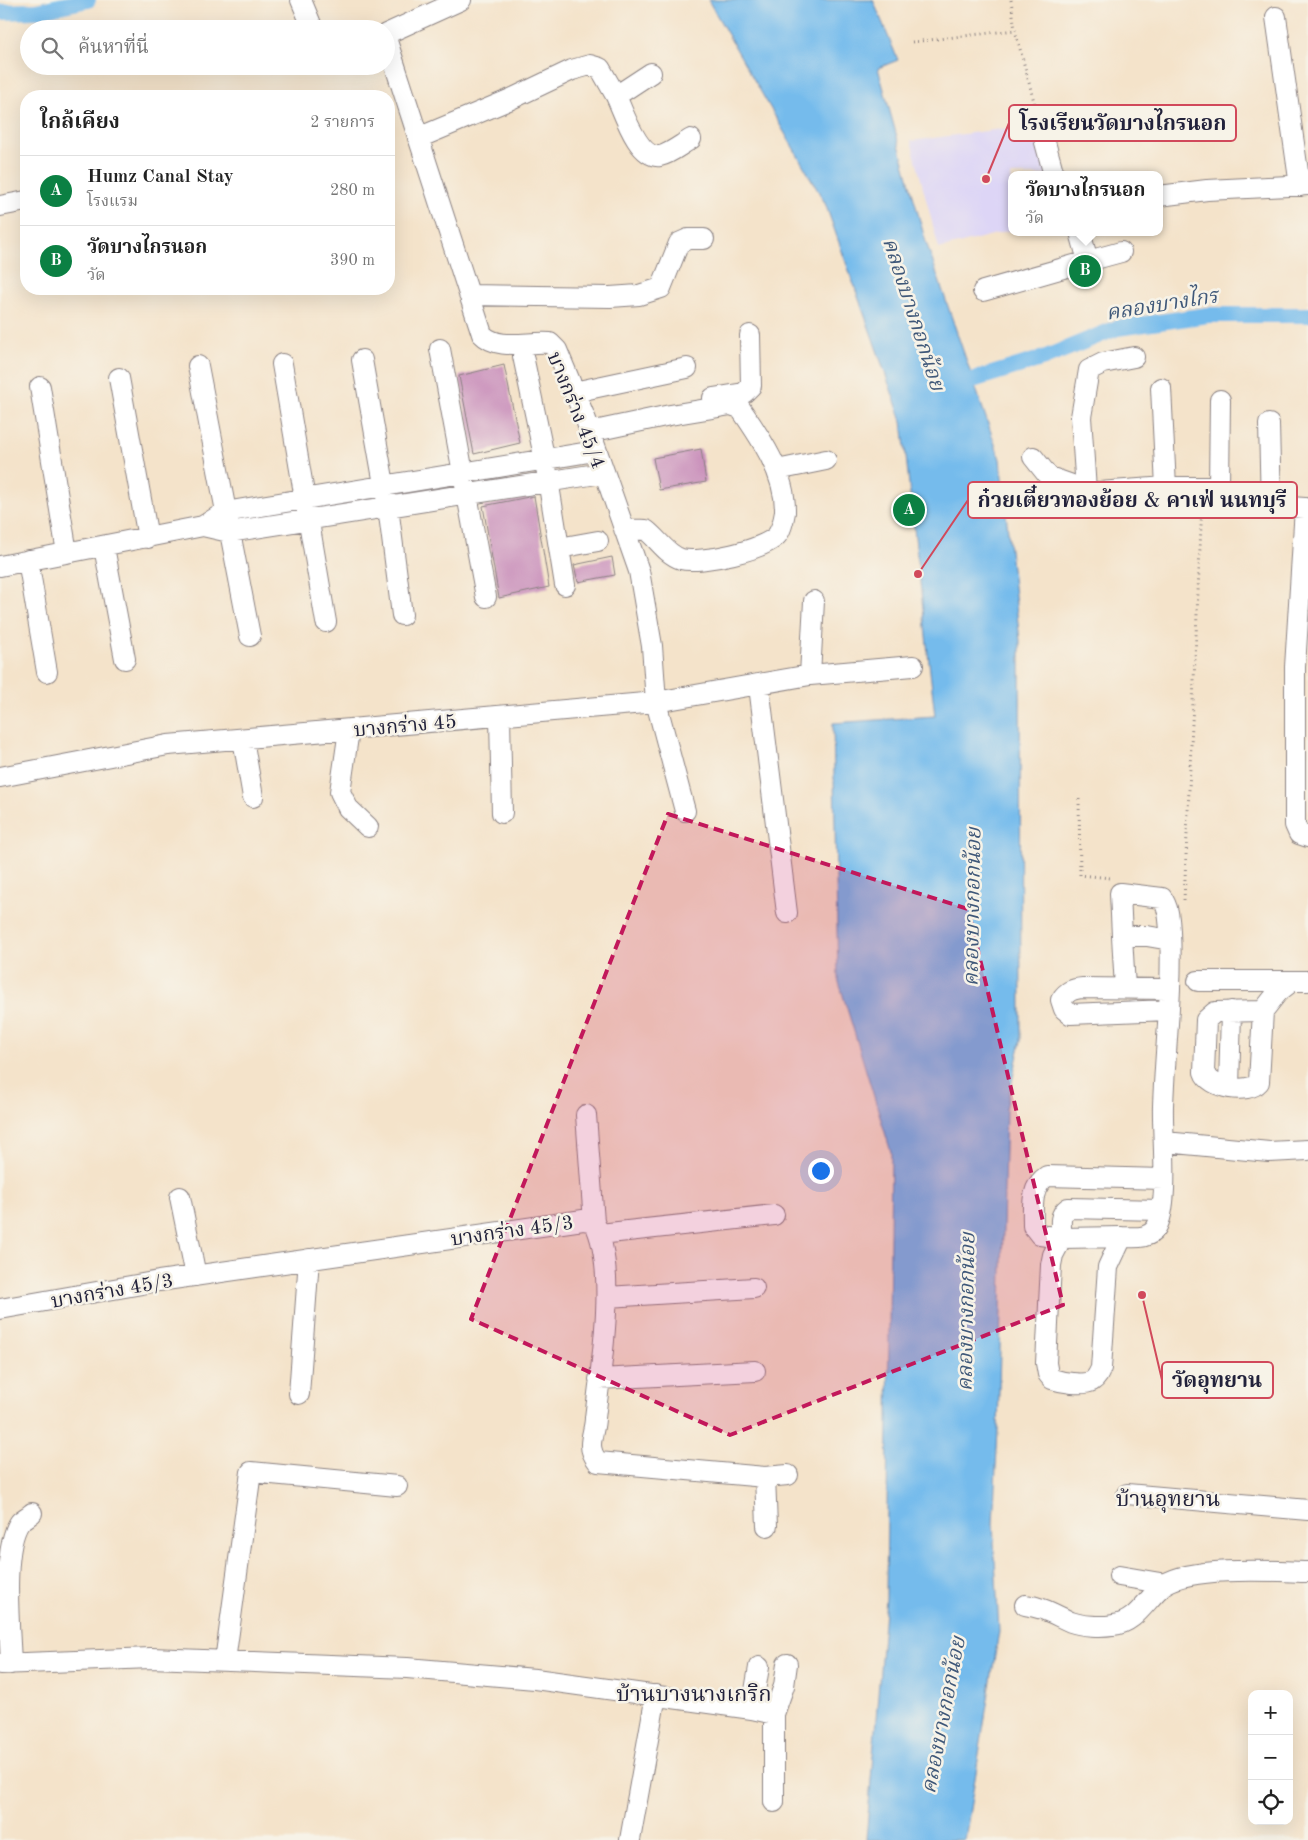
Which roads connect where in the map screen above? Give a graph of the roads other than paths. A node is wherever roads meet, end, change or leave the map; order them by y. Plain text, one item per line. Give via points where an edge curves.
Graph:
1 (300, 0) edge
2 (461, 0) edge
3 (1276, 17) dead end
4 (309, 20) edge
5 (395, 30) edge
6 (395, 66) edge
7 (651, 73) dead end
8 (616, 96) junction
9 (1040, 124) road end
10 (418, 138) junction
11 (691, 139) dead end
12 (1053, 171) edge
13 (1304, 186) edge
14 (1163, 195) edge
15 (20, 202) edge
16 (0, 206) edge
17 (1081, 236) edge
18 (704, 239) dead end
19 (1121, 252) dead end
20 (1088, 260) junction
21 (983, 291) dead end
22 (471, 302) junction
23 (750, 335) dead end
24 (440, 349) dead end
25 (523, 356) dead end
26 (1134, 357) dead end
27 (362, 360) dead end
28 (282, 364) dead end
29 (198, 366) dead end
30 (688, 368) dead end
31 (119, 378) dead end
32 (40, 387) dead end
33 (1161, 388) dead end
34 (574, 392) junction
35 (1220, 400) dead end
36 (1269, 424) dead end
37 (588, 426) junction
38 (595, 451) junction
39 (1033, 457) dead end
40 (826, 460) dead end
41 (545, 461) junction
42 (777, 470) junction
43 (464, 473) junction
44 (603, 473) junction
45 (548, 482) junction
46 (383, 485) junction
47 (1166, 487) junction
48 (1211, 487) junction
49 (1086, 490) junction
50 (467, 496) junction
51 (303, 498) junction
52 (1271, 506) junction
53 (388, 507) junction
54 (1307, 508) edge
55 (225, 512) junction
56 (307, 519) junction
57 (202, 526) junction
58 (624, 529) junction
59 (229, 532) junction
60 (148, 538) junction
61 (598, 541) dead end
62 (104, 547) junction
63 (559, 548) junction
64 (67, 552) junction
65 (28, 560) junction
66 (0, 566) edge
67 (565, 585) dead end
68 (486, 597) dead end
69 (814, 601) dead end
70 (402, 615) dead end
71 (326, 622) dead end
72 (250, 636) dead end
73 (125, 659) dead end
74 (913, 666) dead end
75 (47, 672) dead end
76 (810, 675) junction
77 (759, 686) junction
78 (656, 702) junction
79 (500, 717) junction
80 (349, 730) junction
81 (243, 739) junction
82 (0, 777) edge
83 (253, 797) dead end
84 (685, 811) dead end
85 (502, 813) dead end
86 (368, 826) dead end
87 (1308, 837) edge
88 (787, 913) dead end
89 (1122, 936) junction
90 (1170, 940) junction
91 (1198, 981) dead end
92 (1300, 981) edge
93 (1125, 988) junction
94 (1168, 989) junction
95 (1168, 1010) junction
96 (1264, 1011) junction
97 (586, 1115) dead end
98 (1164, 1142) junction
99 (1308, 1150) edge
100 (1164, 1179) junction
101 (180, 1197) dead end
102 (1161, 1210) junction
103 (774, 1216) dead end
104 (597, 1228) junction
105 (1122, 1237) junction
106 (1062, 1238) junction
107 (309, 1259) junction
108 (196, 1276) junction
109 (754, 1288) dead end
110 (607, 1297) junction
111 (0, 1309) edge
112 (755, 1371) dead end
113 (599, 1379) junction
114 (299, 1394) dead end
115 (788, 1475) dead end
116 (765, 1478) junction
117 (397, 1486) dead end
118 (1127, 1494) dead end
119 (1308, 1510) edge
120 (32, 1513) dead end
121 (767, 1526) dead end
122 (1308, 1572) edge
123 (1119, 1576) dead end
124 (1166, 1584) junction
125 (1025, 1604) dead end
126 (225, 1661) junction
127 (5, 1664) edge
128 (787, 1664) dead end
129 (760, 1667) dead end
130 (656, 1695) junction
131 (752, 1710) junction
132 (774, 1714) junction
133 (774, 1802) dead end
134 (630, 1840) edge

1 - 4 street
2 - 5 street
3 - 13 street
6 - 10 street, บางกร่าง 45/4
7 - 8 street
8 - 10 street via 600,68 590,65
8 - 11 street via 643,150 652,156 662,156
9 - 12 street
10 - 22 street, บางกร่าง 45/4
13 - 14 street via 1206,190
15 - 16 street
17 - 20 street
18 - 22 street via 688,239 679,243 661,288 652,293
19 - 20 street
20 - 21 street
22 - 34 street, บางกร่าง 45/4 via 482,334 489,342 550,343 557,350
23 - 37 street via 751,386 744,393
24 - 43 street
25 - 41 street
26 - 49 street via 1104,363 1089,370 1081,417
27 - 46 street
28 - 51 street
29 - 55 street
30 - 34 street
31 - 60 street
32 - 64 street
33 - 47 street
34 - 37 street, บางกร่าง 45/4
35 - 48 street
36 - 52 street
37 - 38 street, บางกร่าง 45/4
37 - 42 street via 731,405 740,408
38 - 41 street
38 - 44 street, บางกร่าง 45/4
39 - 49 street via 1049,477
40 - 42 street
41 - 43 street
41 - 45 street
42 - 58 street via 784,519 778,534 760,546 692,560 668,552 646,530
43 - 46 street
43 - 50 street
44 - 45 street
44 - 58 street, บางกร่าง 45/4
45 - 50 street
45 - 63 street
46 - 51 street
46 - 53 street
47 - 48 street
47 - 49 street
48 - 52 street
50 - 53 street
50 - 68 street
51 - 55 street
51 - 56 street
52 - 54 street
53 - 56 street
53 - 70 street
54 - 87 street via 1295,668 1295,825 1299,834
55 - 57 street
55 - 59 street
56 - 59 street
56 - 71 street
57 - 59 street
57 - 60 street
58 - 78 street, บางกร่าง 45/4 via 645,598
59 - 72 street
60 - 62 street
61 - 63 street
62 - 64 street
62 - 73 street
63 - 67 street
64 - 65 street
65 - 66 street
65 - 75 street
69 - 76 street
74 - 76 street, บางกร่าง 45
76 - 77 street, บางกร่าง 45
77 - 78 street, บางกร่าง 45
77 - 88 street
78 - 79 street, บางกร่าง 45
78 - 84 street, บางกร่าง 45/4
79 - 80 street, บางกร่าง 45
79 - 85 street
80 - 81 street, บางกร่าง 45
80 - 86 street via 340,792 348,808
81 - 82 street, บางกร่าง 45 via 168,745
81 - 83 street
89 - 90 street
89 - 90 street via 1120,893 1162,898 1167,905
89 - 93 street
90 - 94 street
91 - 92 street
92 - 96 street via 1278,992
93 - 94 street
93 - 95 street via 1072,989 1061,1000 1070,1014
94 - 95 street
95 - 98 street
96 - 96 street via 1232,1010 1209,1015 1206,1020 1206,1078 1212,1083 1229,1088 1250,1088 1259,1082
97 - 104 street
98 - 99 street via 1269,1152
98 - 100 street
100 - 102 street
100 - 106 street via 1047,1176 1036,1187 1032,1226 1040,1235
101 - 108 street
102 - 105 street via 1152,1233 1145,1237
102 - 106 street via 1068,1208 1061,1217
103 - 104 street
104 - 107 street, บางกร่าง 45/3 via 583,1220
104 - 110 street, บางกร่าง 45/3
105 - 106 street
105 - 106 street via 1108,1267 1101,1368 1092,1381 1085,1383 1052,1378 1046,1363 1051,1265
107 - 108 street, บางกร่าง 45/3
107 - 114 street
108 - 111 street, บางกร่าง 45/3
109 - 110 street
110 - 113 street, บางกร่าง 45/3
112 - 113 street
113 - 116 street, บางกร่าง 45/3 via 591,1445 593,1457 598,1462
115 - 116 street, บางกร่าง 45/3
116 - 121 street
117 - 126 street via 251,1472
118 - 119 street
120 - 127 street via 20,1522 11,1547
122 - 124 street via 1199,1574
123 - 124 street
124 - 125 street via 1132,1618 1111,1626 1072,1622 1048,1610
126 - 127 street via 150,1658
126 - 130 street via 407,1668 535,1679
128 - 132 street via 784,1686
129 - 131 street
130 - 131 street
130 - 134 street
131 - 132 street
132 - 133 street

